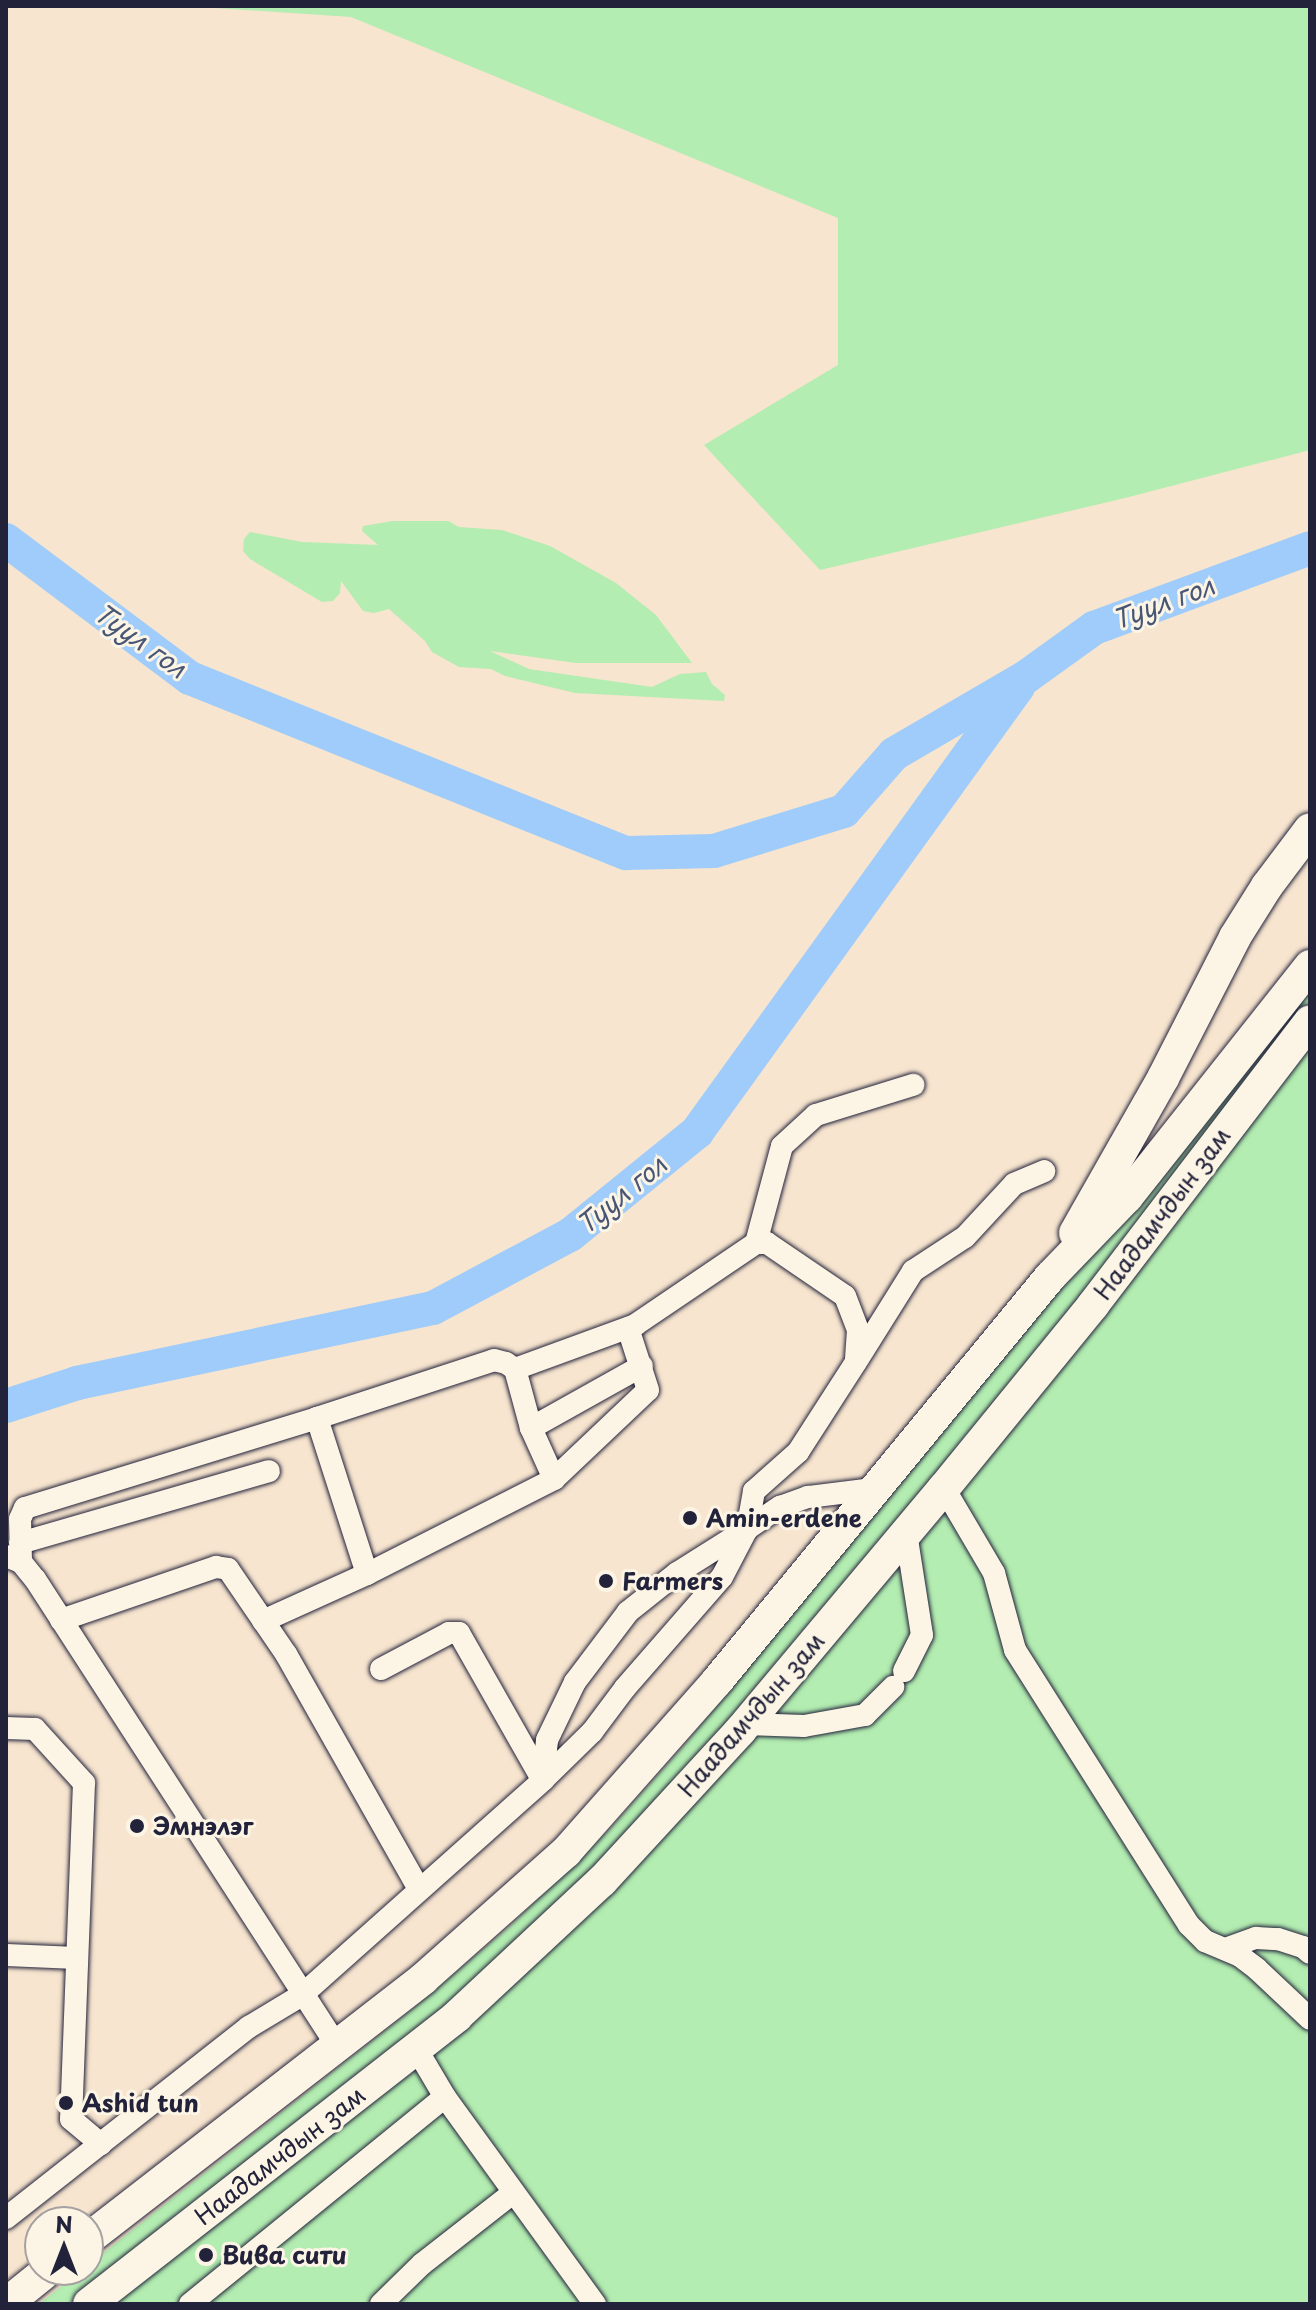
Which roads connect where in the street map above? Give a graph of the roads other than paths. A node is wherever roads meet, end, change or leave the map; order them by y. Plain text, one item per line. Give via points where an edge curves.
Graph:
1 (1310, 829) edge
2 (1310, 966) edge
3 (1310, 982) edge
4 (1310, 1021) edge
5 (913, 1085) dead end
6 (1209, 1097) junction
7 (1044, 1171) dead end
8 (756, 1243) junction
9 (1050, 1277) junction
10 (628, 1328) junction
11 (856, 1362) junction
12 (642, 1366) junction
13 (515, 1369) junction
14 (317, 1418) junction
15 (531, 1428) junction
16 (269, 1471) dead end
17 (554, 1479) junction
18 (944, 1488) junction
19 (873, 1489) junction
20 (747, 1529) junction
21 (906, 1533) junction
22 (16, 1554) edge
23 (367, 1574) junction
24 (61, 1620) junction
25 (263, 1621) junction
26 (381, 1669) dead end
27 (746, 1724) junction
28 (6, 1728) edge
29 (543, 1780) junction
30 (419, 1889) junction
31 (1225, 1949) junction
32 (1310, 1953) edge
33 (6, 1955) edge
34 (77, 1958) junction
35 (302, 1995) junction
36 (1310, 2019) edge
37 (337, 2046) junction
38 (416, 2048) junction
39 (445, 2097) junction
40 (101, 2144) junction
41 (513, 2193) junction
42 (6, 2218) edge
43 (104, 2227) edge
44 (28, 2286) edge
45 (6, 2304) edge
46 (89, 2304) edge
47 (190, 2304) edge
48 (381, 2304) edge
49 (595, 2304) edge

1 - 9 highway via 1235,937 1163,1078
2 - 6 highway, Наадамчдын зам
3 - 6 highway
4 - 18 highway, Наадамчдын зам via 1093,1305
5 - 8 street via 816,1115 782,1146
6 - 9 highway, Наадамчдын зам via 1127,1197
7 - 11 street via 1014,1184 965,1237 913,1271
8 - 10 street
8 - 11 street via 767,1243 845,1296 858,1330
9 - 19 highway, Наадамчдын зам
10 - 12 street
10 - 13 street
11 - 20 street via 798,1452 754,1491
12 - 15 street
12 - 17 street via 648,1390 644,1397
13 - 14 street via 494,1360
13 - 15 street
14 - 22 street via 40,1500 25,1508 20,1519
14 - 23 street
15 - 17 street
16 - 22 street
17 - 23 street
18 - 21 highway, Наадамчдын зам
18 - 31 street via 994,1573 1015,1650 1189,1925 1205,1941
19 - 20 street via 808,1497 780,1507
19 - 37 highway, Наадамчдын зам via 708,1692 566,1852
20 - 29 street via 722,1577 592,1732
20 - 29 street via 628,1612 575,1682 547,1740
21 - 27 highway, Наадамчдын зам
21 - 27 street via 922,1635 898,1679 865,1715 804,1726
22 - 24 street
23 - 25 street
24 - 25 street via 216,1567 228,1569
24 - 35 street
25 - 30 street
26 - 29 street via 449,1633 459,1633
27 - 38 highway, Наадамчдын зам via 602,1881
28 - 34 street via 35,1729 84,1783
29 - 30 street
30 - 35 street
31 - 32 street via 1256,1938 1278,1939
31 - 36 street via 1257,1969
33 - 34 street
34 - 40 street via 71,2119
35 - 37 street
35 - 40 street via 249,2027
37 - 43 highway, Наадамчдын зам
38 - 39 street
38 - 46 highway, Наадамчдын зам
39 - 41 street
39 - 47 street
40 - 42 street
41 - 48 street via 422,2264
41 - 49 street
44 - 45 highway

